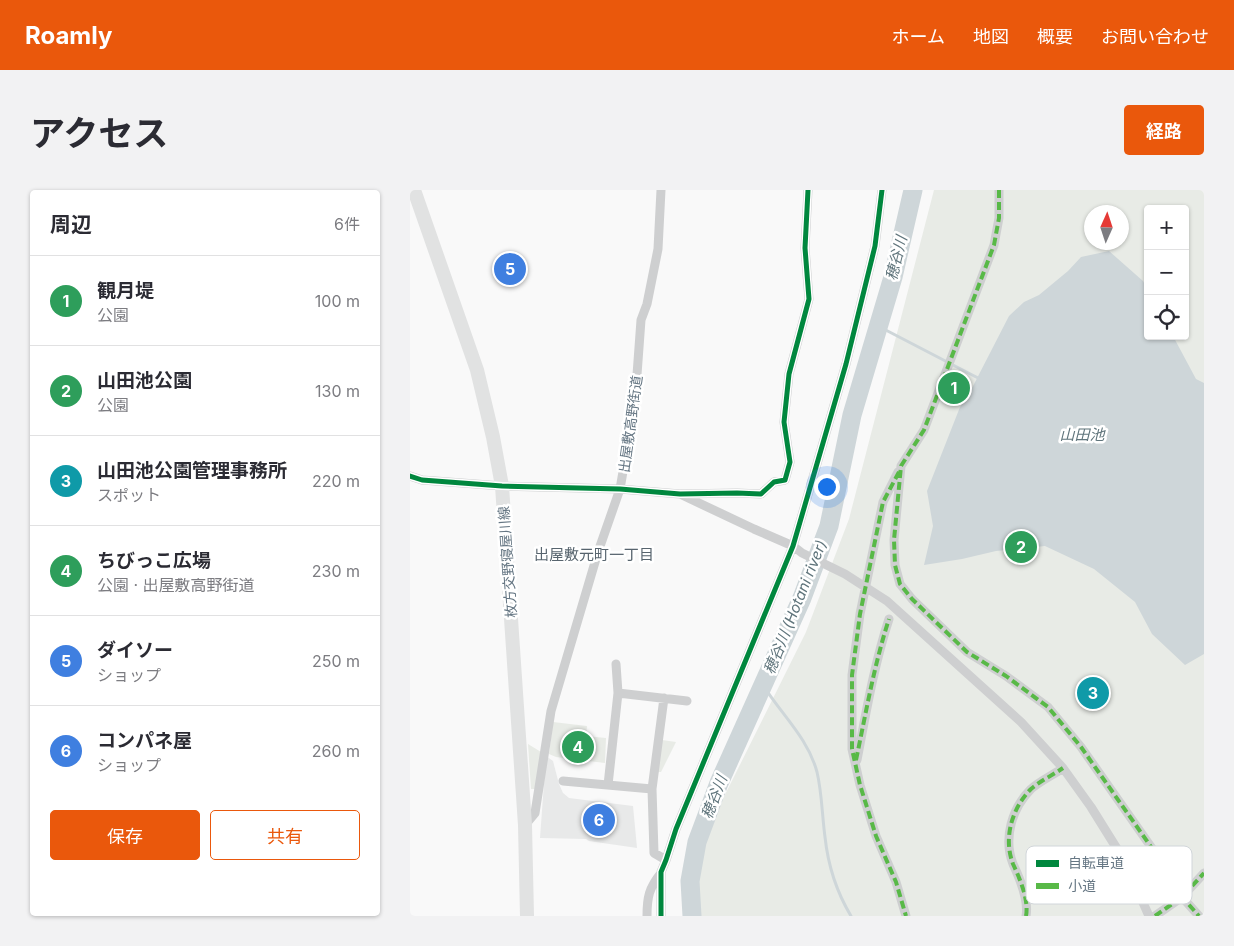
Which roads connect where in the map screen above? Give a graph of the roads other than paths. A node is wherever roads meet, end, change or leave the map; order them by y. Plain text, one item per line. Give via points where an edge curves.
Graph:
1 (414, 190) edge
2 (661, 190) edge
3 (808, 190) edge
4 (882, 190) edge
5 (1000, 190) edge
6 (901, 466) junction
7 (410, 476) edge
8 (502, 486) junction
9 (620, 489) junction
10 (680, 494) junction
11 (794, 546) junction
12 (889, 619) dead end
13 (616, 664) dead end
14 (618, 693) junction
15 (664, 698) junction
16 (687, 701) dead end
17 (856, 763) junction
18 (1064, 768) junction
19 (563, 781) dead end
20 (608, 785) junction
21 (652, 790) junction
22 (525, 825) junction
23 (1115, 846) edge
24 (1150, 846) edge
25 (666, 860) junction
26 (661, 872) junction
27 (1204, 873) edge
28 (1192, 886) edge
29 (1143, 904) edge
30 (1172, 904) edge
31 (1188, 904) edge
32 (527, 916) edge
33 (647, 916) edge
34 (661, 916) edge
35 (906, 916) edge
36 (1026, 916) edge
37 (1148, 916) edge
38 (1155, 916) edge
39 (1199, 916) edge

1 - 8 main road, 枚方交野寝屋川線 via 477,370
2 - 9 street, 出屋敷高野街道 via 658,249 641,320 635,402
3 - 10 street via 805,248 809,299 789,374 784,422 790,462 785,480 774,482 761,494
4 - 11 street via 876,246
5 - 6 street via 994,245 924,430
6 - 17 street via 883,502 860,614 852,675 852,749
6 - 24 street via 894,540 900,584 967,652 1048,707
7 - 8 street via 422,480
8 - 9 street
8 - 22 main road, 枚方交野寝屋川線
9 - 10 street
9 - 22 street, 出屋敷高野街道 via 551,711 535,813
10 - 11 street
11 - 18 street via 887,600 1021,722
11 - 25 street
12 - 17 street via 872,681
13 - 14 street
14 - 15 street
14 - 20 street
15 - 16 street
15 - 21 street
17 - 35 street via 870,819
18 - 23 street
18 - 36 street via 1032,788 1017,807 1009,829 1010,856 1021,884
19 - 20 street
20 - 21 street
21 - 25 street via 654,853
22 - 32 main road, 枚方交野寝屋川線
25 - 26 street
26 - 33 street via 651,886
26 - 34 street
27 - 28 street
29 - 37 street
30 - 38 street
31 - 39 street

